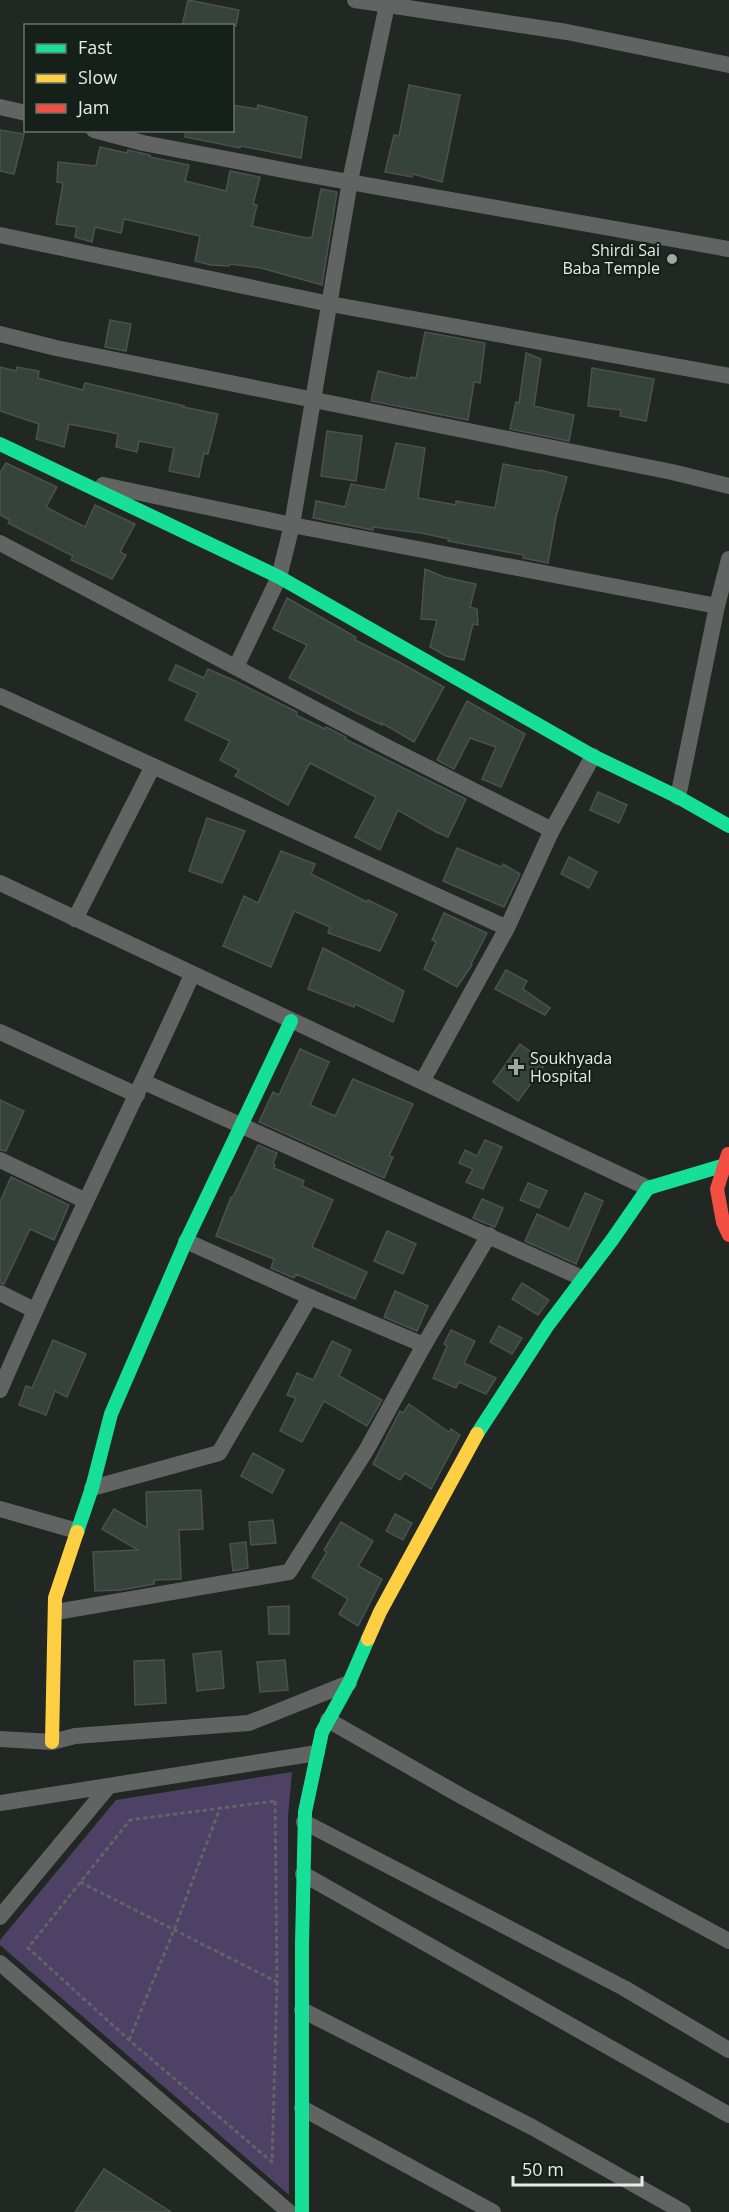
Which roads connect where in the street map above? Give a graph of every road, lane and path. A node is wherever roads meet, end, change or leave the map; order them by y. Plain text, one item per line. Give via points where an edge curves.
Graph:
1 (355, 0) edge
2 (387, 3) edge
3 (729, 65) edge
4 (0, 107) edge
5 (24, 113) edge
6 (103, 132) edge
7 (350, 181) junction
8 (0, 235) edge
9 (729, 249) edge
10 (330, 304) junction
11 (0, 334) edge
12 (729, 376) edge
13 (313, 401) junction
14 (0, 444) edge
15 (72, 478) junction
16 (729, 486) edge
17 (292, 525) junction
18 (0, 543) edge
19 (729, 559) edge
20 (279, 578) junction
21 (717, 606) junction
22 (236, 667) junction
23 (0, 696) edge
24 (593, 756) junction
25 (153, 766) junction
26 (678, 797) junction
27 (729, 826) edge
28 (552, 830) junction
29 (0, 883) edge
30 (75, 919) junction
31 (507, 928) junction
32 (192, 975) junction
33 (291, 1021) junction
34 (0, 1032) edge
35 (423, 1080) junction
36 (140, 1088) junction
37 (242, 1126) junction
38 (727, 1159) edge
39 (0, 1160) edge
40 (648, 1188) junction
41 (86, 1200) junction
42 (489, 1235) junction
43 (729, 1235) edge
44 (186, 1241) junction
45 (582, 1278) junction
46 (0, 1293) edge
47 (310, 1298) junction
48 (34, 1310) junction
49 (424, 1345) junction
50 (0, 1390) edge
51 (92, 1488) junction
52 (0, 1509) edge
53 (77, 1531) junction
54 (56, 1612) junction
55 (349, 1683) junction
56 (328, 1720) junction
57 (0, 1739) edge
58 (52, 1742) junction
59 (317, 1753) junction
60 (109, 1786) junction
61 (0, 1803) edge
62 (220, 1808) junction
63 (304, 1822) junction
64 (303, 1874) junction
65 (80, 1882) junction
66 (0, 1917) edge
67 (174, 1930) junction
68 (729, 1941) edge
69 (0, 1963) edge
70 (277, 1982) junction
71 (302, 2010) junction
72 (129, 2040) junction
73 (729, 2050) edge
74 (302, 2108) junction
75 (729, 2115) edge
76 (289, 2212) edge
77 (302, 2212) edge
78 (493, 2212) edge
79 (683, 2212) edge

1 - 2 street
2 - 3 street via 567,32
2 - 7 street
4 - 5 street
6 - 7 street
7 - 9 street
7 - 10 street
8 - 10 street
10 - 12 street
10 - 13 street
11 - 13 street
13 - 16 street
13 - 17 street
14 - 15 street
15 - 17 street
15 - 20 street
17 - 20 street
17 - 21 street
18 - 22 street
19 - 21 street
20 - 22 street
20 - 24 street
21 - 26 street
22 - 28 street
23 - 25 street
24 - 26 street
24 - 28 street
25 - 30 street
25 - 31 street
26 - 27 street
28 - 31 street
29 - 30 street
30 - 32 street
31 - 35 street
32 - 33 street
32 - 36 street
33 - 35 street
33 - 37 street
34 - 36 street
35 - 40 street
36 - 37 street
36 - 41 street
37 - 42 street
37 - 44 street
38 - 40 street
38 - 43 street via 717,1189
39 - 41 street
40 - 45 street
41 - 48 street
42 - 45 street
42 - 49 street
44 - 47 street
44 - 51 street via 111,1414
45 - 55 street via 480,1429 380,1612
46 - 48 street
47 - 49 street
47 - 51 street via 219,1453
48 - 50 street
49 - 54 street via 367,1449 289,1572
51 - 53 street
52 - 53 street
53 - 54 street via 55,1598
54 - 58 street
55 - 56 street
55 - 58 street via 249,1723 75,1736
56 - 59 street
56 - 68 street
57 - 58 street
59 - 60 street
59 - 63 street
60 - 61 street
60 - 66 street
62 - 65 path via 130,1820
62 - 67 path
62 - 70 path via 275,1801
63 - 64 street
63 - 73 street via 624,1988
64 - 71 street
64 - 75 street
65 - 67 path
65 - 72 path via 28,1948
67 - 70 path
67 - 72 path
69 - 76 street
70 - 72 path via 273,2162
71 - 74 street
71 - 79 street via 532,2127
74 - 77 street
74 - 78 street

